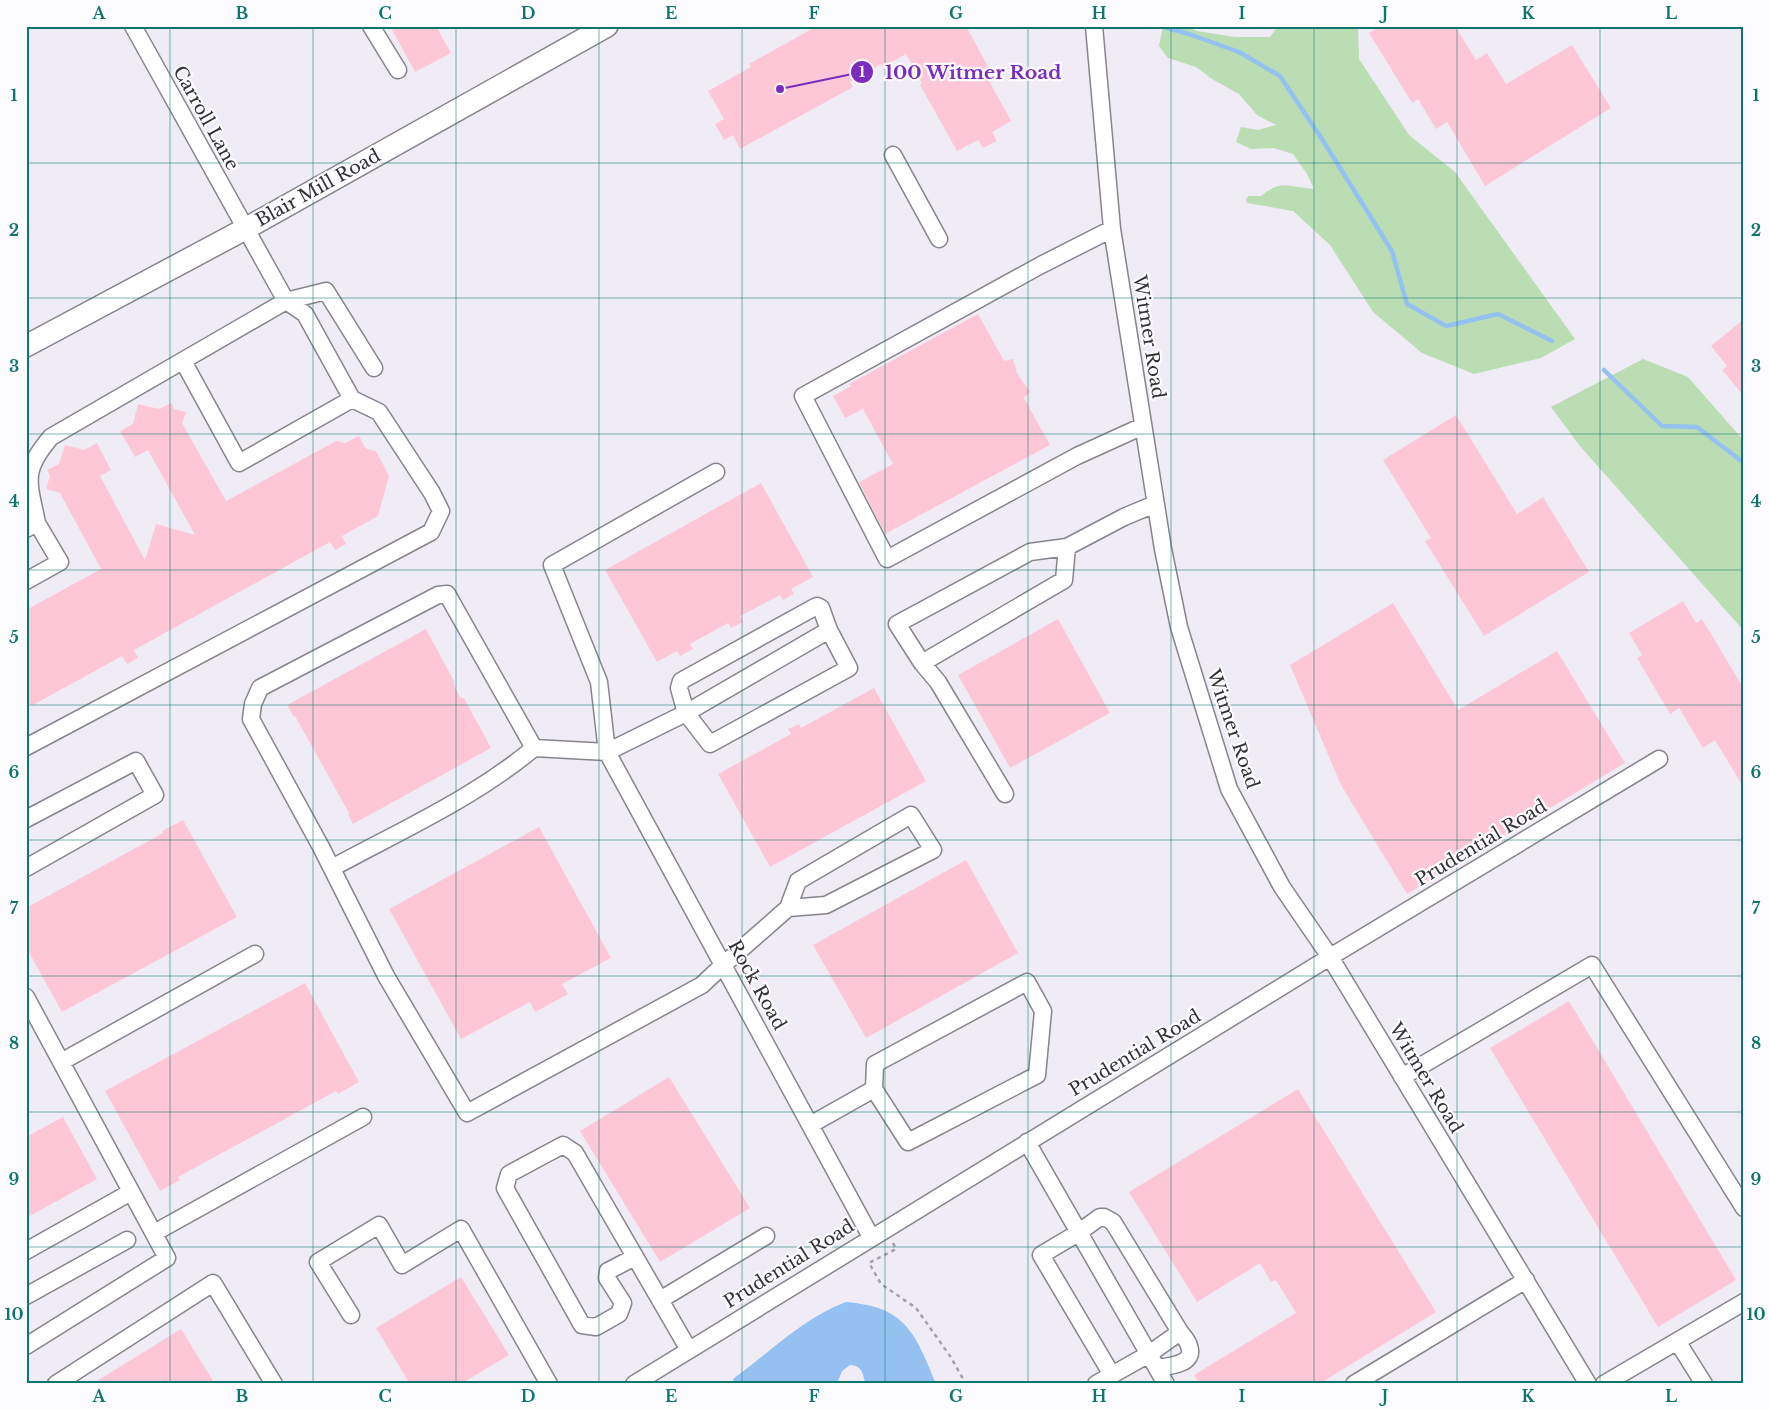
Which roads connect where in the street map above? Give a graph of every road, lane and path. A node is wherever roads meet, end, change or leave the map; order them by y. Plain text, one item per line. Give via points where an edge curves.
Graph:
1 (133, 26) edge
2 (371, 26) edge
3 (607, 26) edge
4 (1094, 26) edge
5 (398, 70) dead end
6 (893, 155) dead end
7 (245, 229) junction
8 (1112, 229) junction
9 (939, 239) dead end
10 (286, 301) junction
11 (26, 346) edge
12 (183, 361) junction
13 (374, 368) dead end
14 (352, 399) junction
15 (1143, 426) junction
16 (716, 472) dead end
17 (1156, 504) junction
18 (32, 526) edge
19 (1067, 547) junction
20 (26, 581) edge
21 (829, 630) junction
22 (922, 663) junction
23 (686, 713) junction
24 (26, 747) edge
25 (534, 748) junction
26 (607, 752) junction
27 (1659, 759) dead end
28 (1005, 794) dead end
29 (26, 819) edge
30 (26, 868) edge
31 (332, 868) junction
32 (788, 908) junction
33 (255, 954) dead end
34 (1330, 957) junction
35 (723, 965) junction
36 (26, 997) edge
37 (61, 1062) junction
38 (1402, 1077) junction
39 (874, 1089) junction
40 (363, 1116) dead end
41 (810, 1124) junction
42 (1027, 1142) junction
43 (132, 1192) junction
44 (1744, 1208) edge
45 (154, 1233) junction
46 (1078, 1233) junction
47 (766, 1236) dead end
48 (871, 1237) junction
49 (127, 1240) dead end
50 (896, 1249) dead end
51 (26, 1251) edge
52 (635, 1257) junction
53 (1526, 1280) junction
54 (26, 1296) edge
55 (660, 1300) junction
56 (1744, 1302) edge
57 (351, 1315) dead end
58 (1180, 1332) junction
59 (1677, 1341) junction
60 (26, 1346) edge
61 (689, 1350) junction
62 (1153, 1361) junction
63 (1112, 1375) junction
64 (657, 1378) edge
65 (1583, 1382) edge
66 (56, 1384) edge
67 (274, 1384) edge
68 (549, 1384) edge
69 (634, 1384) edge
70 (966, 1384) edge
71 (1096, 1384) edge
72 (1166, 1384) edge
73 (1354, 1384) edge
74 (1604, 1384) edge
75 (1704, 1384) edge

1 - 7 street, Carroll Lane
2 - 5 street
3 - 7 main road, Blair Mill Road
4 - 8 street, Witmer Road
6 - 9 street
7 - 10 street, Carroll Lane
7 - 11 main road, Blair Mill Road
8 - 15 street, Witmer Road
8 - 15 street via 803,396 887,559 1078,456
10 - 12 street
10 - 13 street via 326,291
10 - 14 street via 305,314
12 - 14 street via 239,463
12 - 18 street via 50,438 36,455 28,477
14 - 24 street via 379,412 432,493 441,511 431,532
15 - 17 street, Witmer Road
16 - 26 street via 552,564 598,682
17 - 19 street
17 - 34 street, Witmer Road via 1178,628 1229,789 1282,886
18 - 20 street via 60,562
19 - 22 street via 1064,580
19 - 22 street via 1030,552 897,624
21 - 23 street
21 - 23 street via 821,608 817,606 681,681 679,688
21 - 23 street via 849,668 710,744
22 - 28 street via 938,682
23 - 26 street
25 - 26 street
25 - 31 street via 478,788
25 - 31 street via 447,594 438,595 260,688 251,719
26 - 35 street, Rock Road
27 - 34 street, Prudential Road
29 - 30 street via 136,760 155,795
31 - 35 street via 386,976 467,1113 702,985
32 - 32 street via 826,905 933,850 911,815 798,881
32 - 35 street
33 - 37 street
34 - 38 street, Witmer Road
34 - 42 street, Prudential Road
35 - 41 street, Rock Road
36 - 37 street
37 - 43 street
38 - 44 street via 1592,965
38 - 53 street, Witmer Road
39 - 39 street via 908,1142 1037,1074 1044,1011 1027,982 875,1064
39 - 41 street
40 - 45 street
41 - 48 street, Rock Road
42 - 46 street
42 - 48 street, Prudential Road
43 - 45 street
43 - 51 street
45 - 60 street via 167,1258
46 - 58 street via 1100,1218 1112,1222
46 - 62 street
46 - 63 street via 1041,1255
47 - 55 street
48 - 61 street, Prudential Road
49 - 54 street
50 - 70 path via 869,1263 881,1284 916,1308
52 - 52 street via 575,1153 563,1146 509,1174 505,1188 582,1325 596,1326 619,1314 623,1303 607,1278 608,1271
52 - 55 street
53 - 65 street, Witmer Road
53 - 73 street
55 - 61 street
56 - 59 street
57 - 68 street via 318,1262 379,1225 402,1265 461,1229
58 - 62 street
58 - 62 street via 1190,1352 1184,1363
59 - 74 street
59 - 75 street
61 - 64 street, Prudential Road
62 - 63 street
62 - 72 street
63 - 71 street
64 - 69 street, Prudential Road
66 - 67 street via 213,1284

